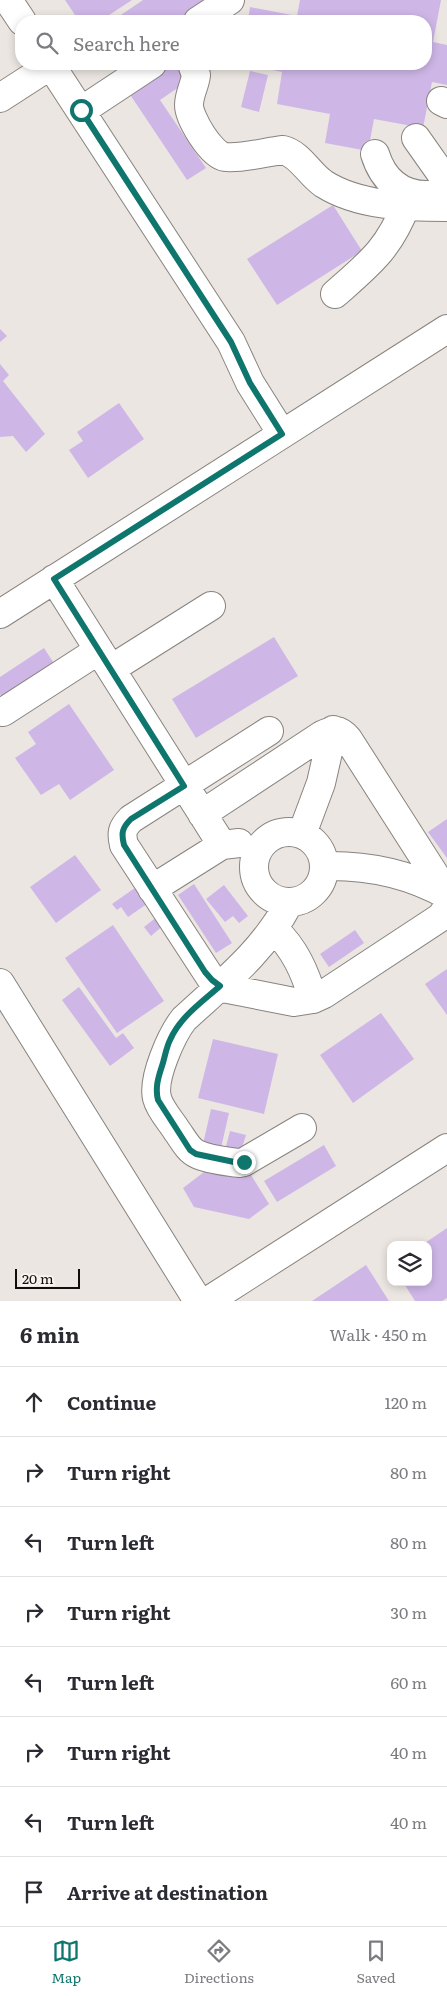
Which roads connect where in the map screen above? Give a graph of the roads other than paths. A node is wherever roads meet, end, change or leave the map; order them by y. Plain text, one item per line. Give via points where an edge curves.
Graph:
1 (8, 0) edge
2 (230, 0) edge
3 (18, 15) edge
4 (207, 15) edge
5 (41, 70) edge
6 (54, 70) edge
7 (132, 70) edge
8 (194, 70) edge
9 (0, 98) edge
10 (81, 110) junction
11 (416, 138) dead end
12 (375, 154) dead end
13 (447, 182) edge
14 (447, 189) edge
15 (406, 205) junction
16 (447, 207) edge
17 (335, 294) dead end
18 (447, 329) edge
19 (289, 429) junction
20 (54, 579) junction
21 (212, 606) dead end
22 (0, 614) edge
23 (105, 659) junction
24 (3, 712) dead end
25 (333, 730) junction
26 (269, 731) dead end
27 (184, 786) junction
28 (202, 814) junction
29 (302, 834) junction
30 (260, 845) junction
31 (222, 846) junction
32 (324, 866) junction
33 (152, 889) junction
34 (447, 895) edge
35 (289, 903) junction
36 (447, 908) edge
37 (274, 929) junction
38 (0, 982) edge
39 (220, 986) junction
40 (313, 999) junction
41 (302, 1128) dead end
42 (447, 1148) edge
43 (198, 1301) edge
44 (208, 1301) edge

1 - 3 street
2 - 4 street
5 - 9 street
6 - 10 street
7 - 10 street
8 - 15 street via 196,75 189,97 191,117 216,153 229,157 288,151 322,183 338,191 371,202
10 - 19 street via 231,342 260,372
11 - 13 street
12 - 14 street via 385,176 404,191 428,195
15 - 16 street
15 - 17 street via 380,253
18 - 19 street
19 - 20 street
20 - 22 street
20 - 23 street
21 - 23 street
23 - 24 street
23 - 27 street
25 - 28 street via 322,734
25 - 29 street via 321,783
25 - 34 street via 342,732 348,739
26 - 27 street
27 - 28 street
27 - 33 street via 131,819 121,835
28 - 31 street
29 - 30 street via 279,833
29 - 32 street via 318,847
30 - 31 street
30 - 35 street via 253,866 260,888 268,896
31 - 33 street
32 - 34 street via 387,871 427,884
32 - 35 street via 323,877 314,891 300,901
33 - 39 street via 205,972
35 - 37 street
36 - 40 street via 440,918
37 - 39 street via 249,960
37 - 40 street via 298,958
38 - 43 street
39 - 40 street via 294,1002
39 - 41 street via 184,1018 170,1040 156,1091 162,1109 190,1150 239,1163 248,1161
42 - 44 street

